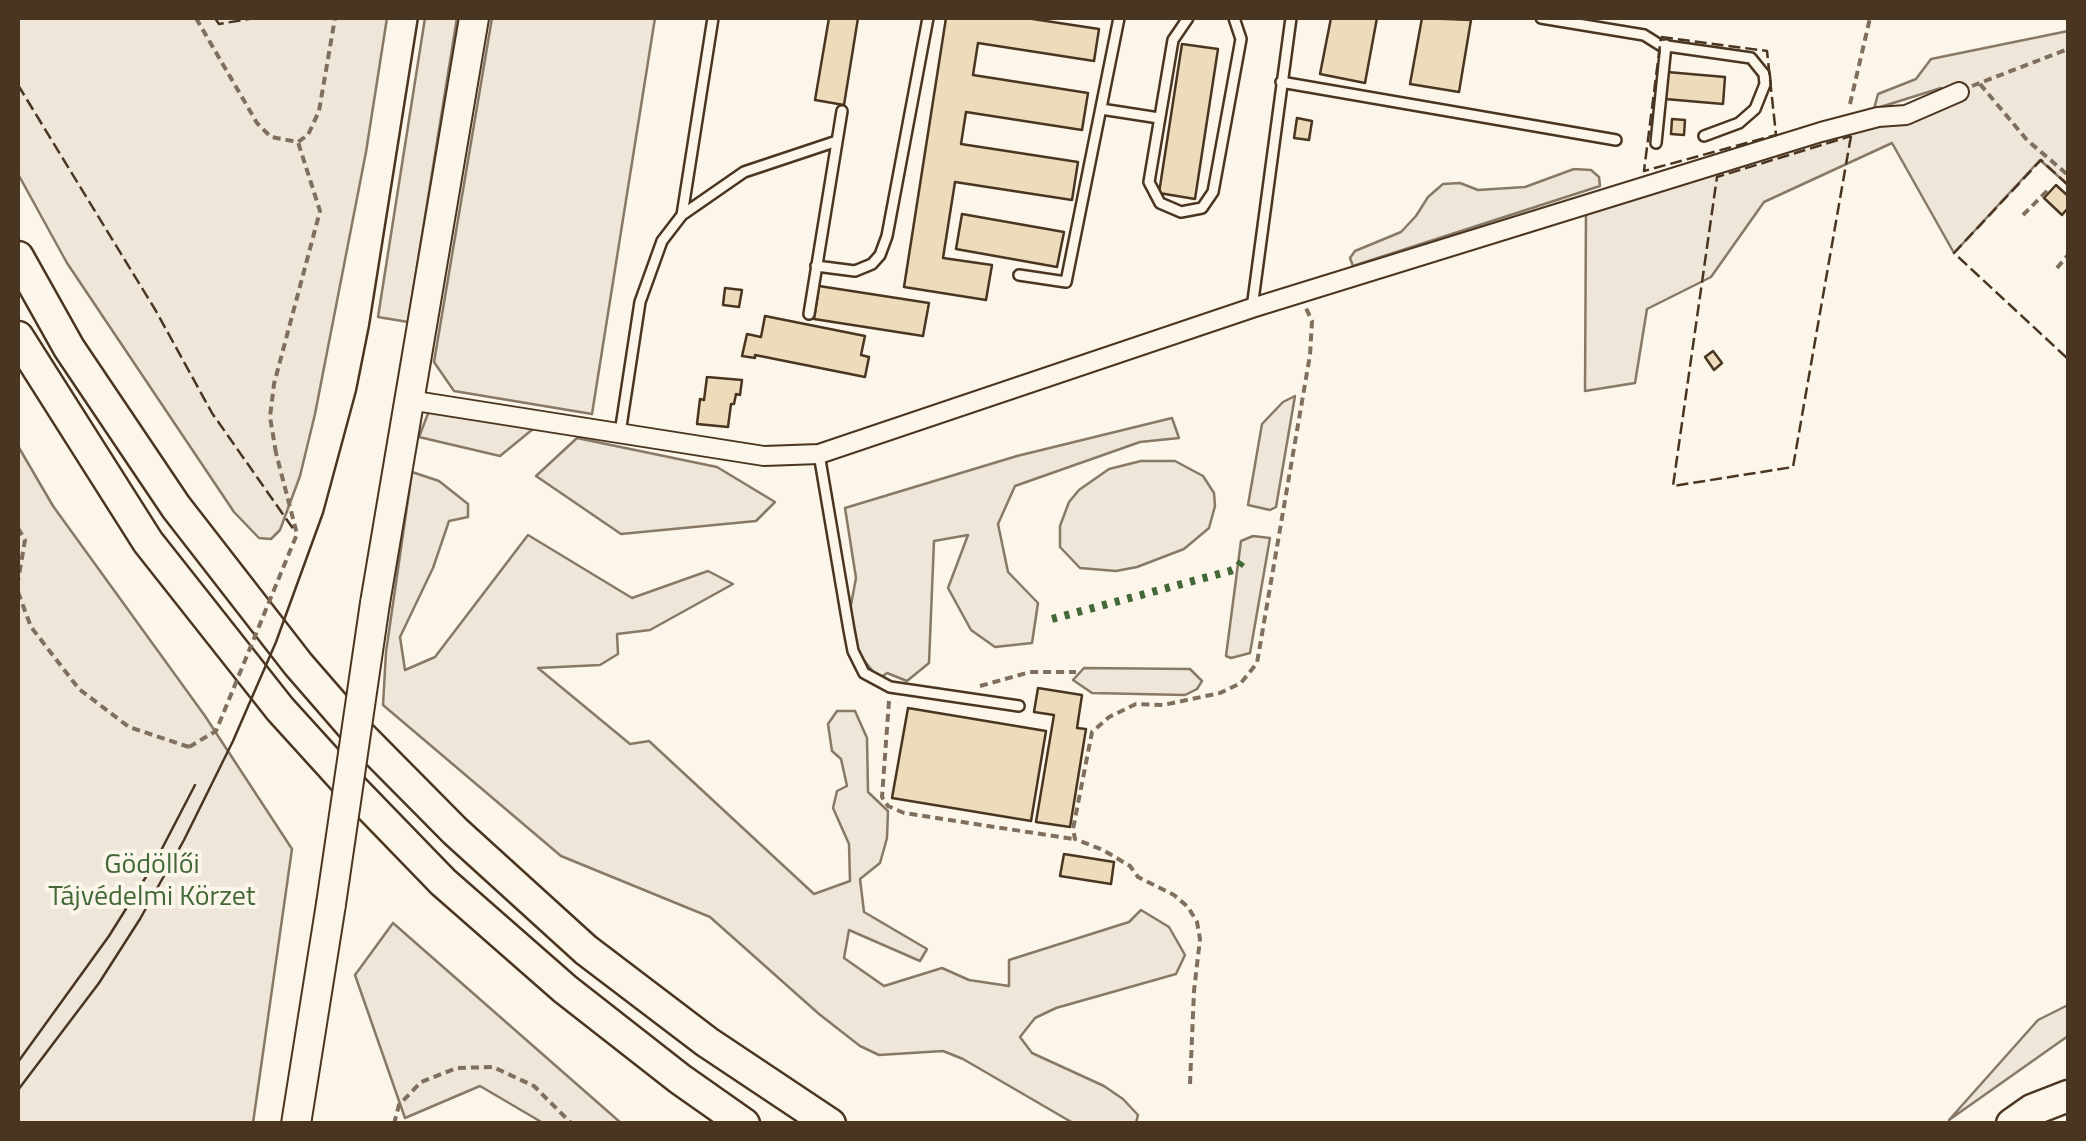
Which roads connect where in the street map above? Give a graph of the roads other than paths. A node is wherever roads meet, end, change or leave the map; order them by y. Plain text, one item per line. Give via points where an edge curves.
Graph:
1 (474, 18) edge
2 (713, 18) edge
3 (928, 18) edge
4 (1119, 18) edge
5 (1188, 18) edge
6 (1234, 18) edge
7 (1291, 18) edge
8 (1541, 18) edge
9 (1666, 45) junction
10 (1281, 82) junction
11 (1959, 92) road end
12 (1101, 109) junction
13 (842, 110) dead end
14 (1159, 118) junction
15 (1704, 136) dead end
16 (1616, 140) dead end
17 (837, 141) junction
18 (1656, 143) dead end
19 (682, 215) junction
20 (18, 257) edge
21 (816, 266) junction
22 (1018, 275) dead end
23 (1252, 308) junction
24 (808, 314) dead end
25 (18, 337) edge
26 (409, 400) junction
27 (620, 436) junction
28 (819, 454) junction
29 (1019, 706) dead end
30 (2068, 1096) edge
31 (296, 1124) edge
32 (744, 1124) edge
33 (830, 1124) edge
34 (2012, 1124) edge

1 - 26 main road
2 - 19 lane
3 - 21 lane via 880,254 855,271
4 - 12 lane
5 - 14 lane via 1173,40
6 - 14 lane via 1240,39 1213,192 1202,208 1173,211 1151,190
7 - 10 lane
8 - 9 lane via 1644,35
9 - 15 lane via 1743,54 1764,74 1762,96 1747,118
9 - 18 lane
10 - 16 lane
10 - 23 lane
11 - 23 street via 1906,114 1841,127
12 - 14 lane
12 - 22 lane via 1066,282
13 - 17 lane
17 - 19 lane via 744,172
17 - 21 lane
19 - 27 lane via 662,241 640,302
20 - 33 highway via 69,348 176,507 356,732 586,950
21 - 24 lane
23 - 28 street
25 - 32 highway via 148,542 348,785 442,882 566,989
26 - 27 street
26 - 31 main road, bridge
27 - 28 street via 764,456
28 - 29 lane via 859,666 890,687
30 - 34 highway

